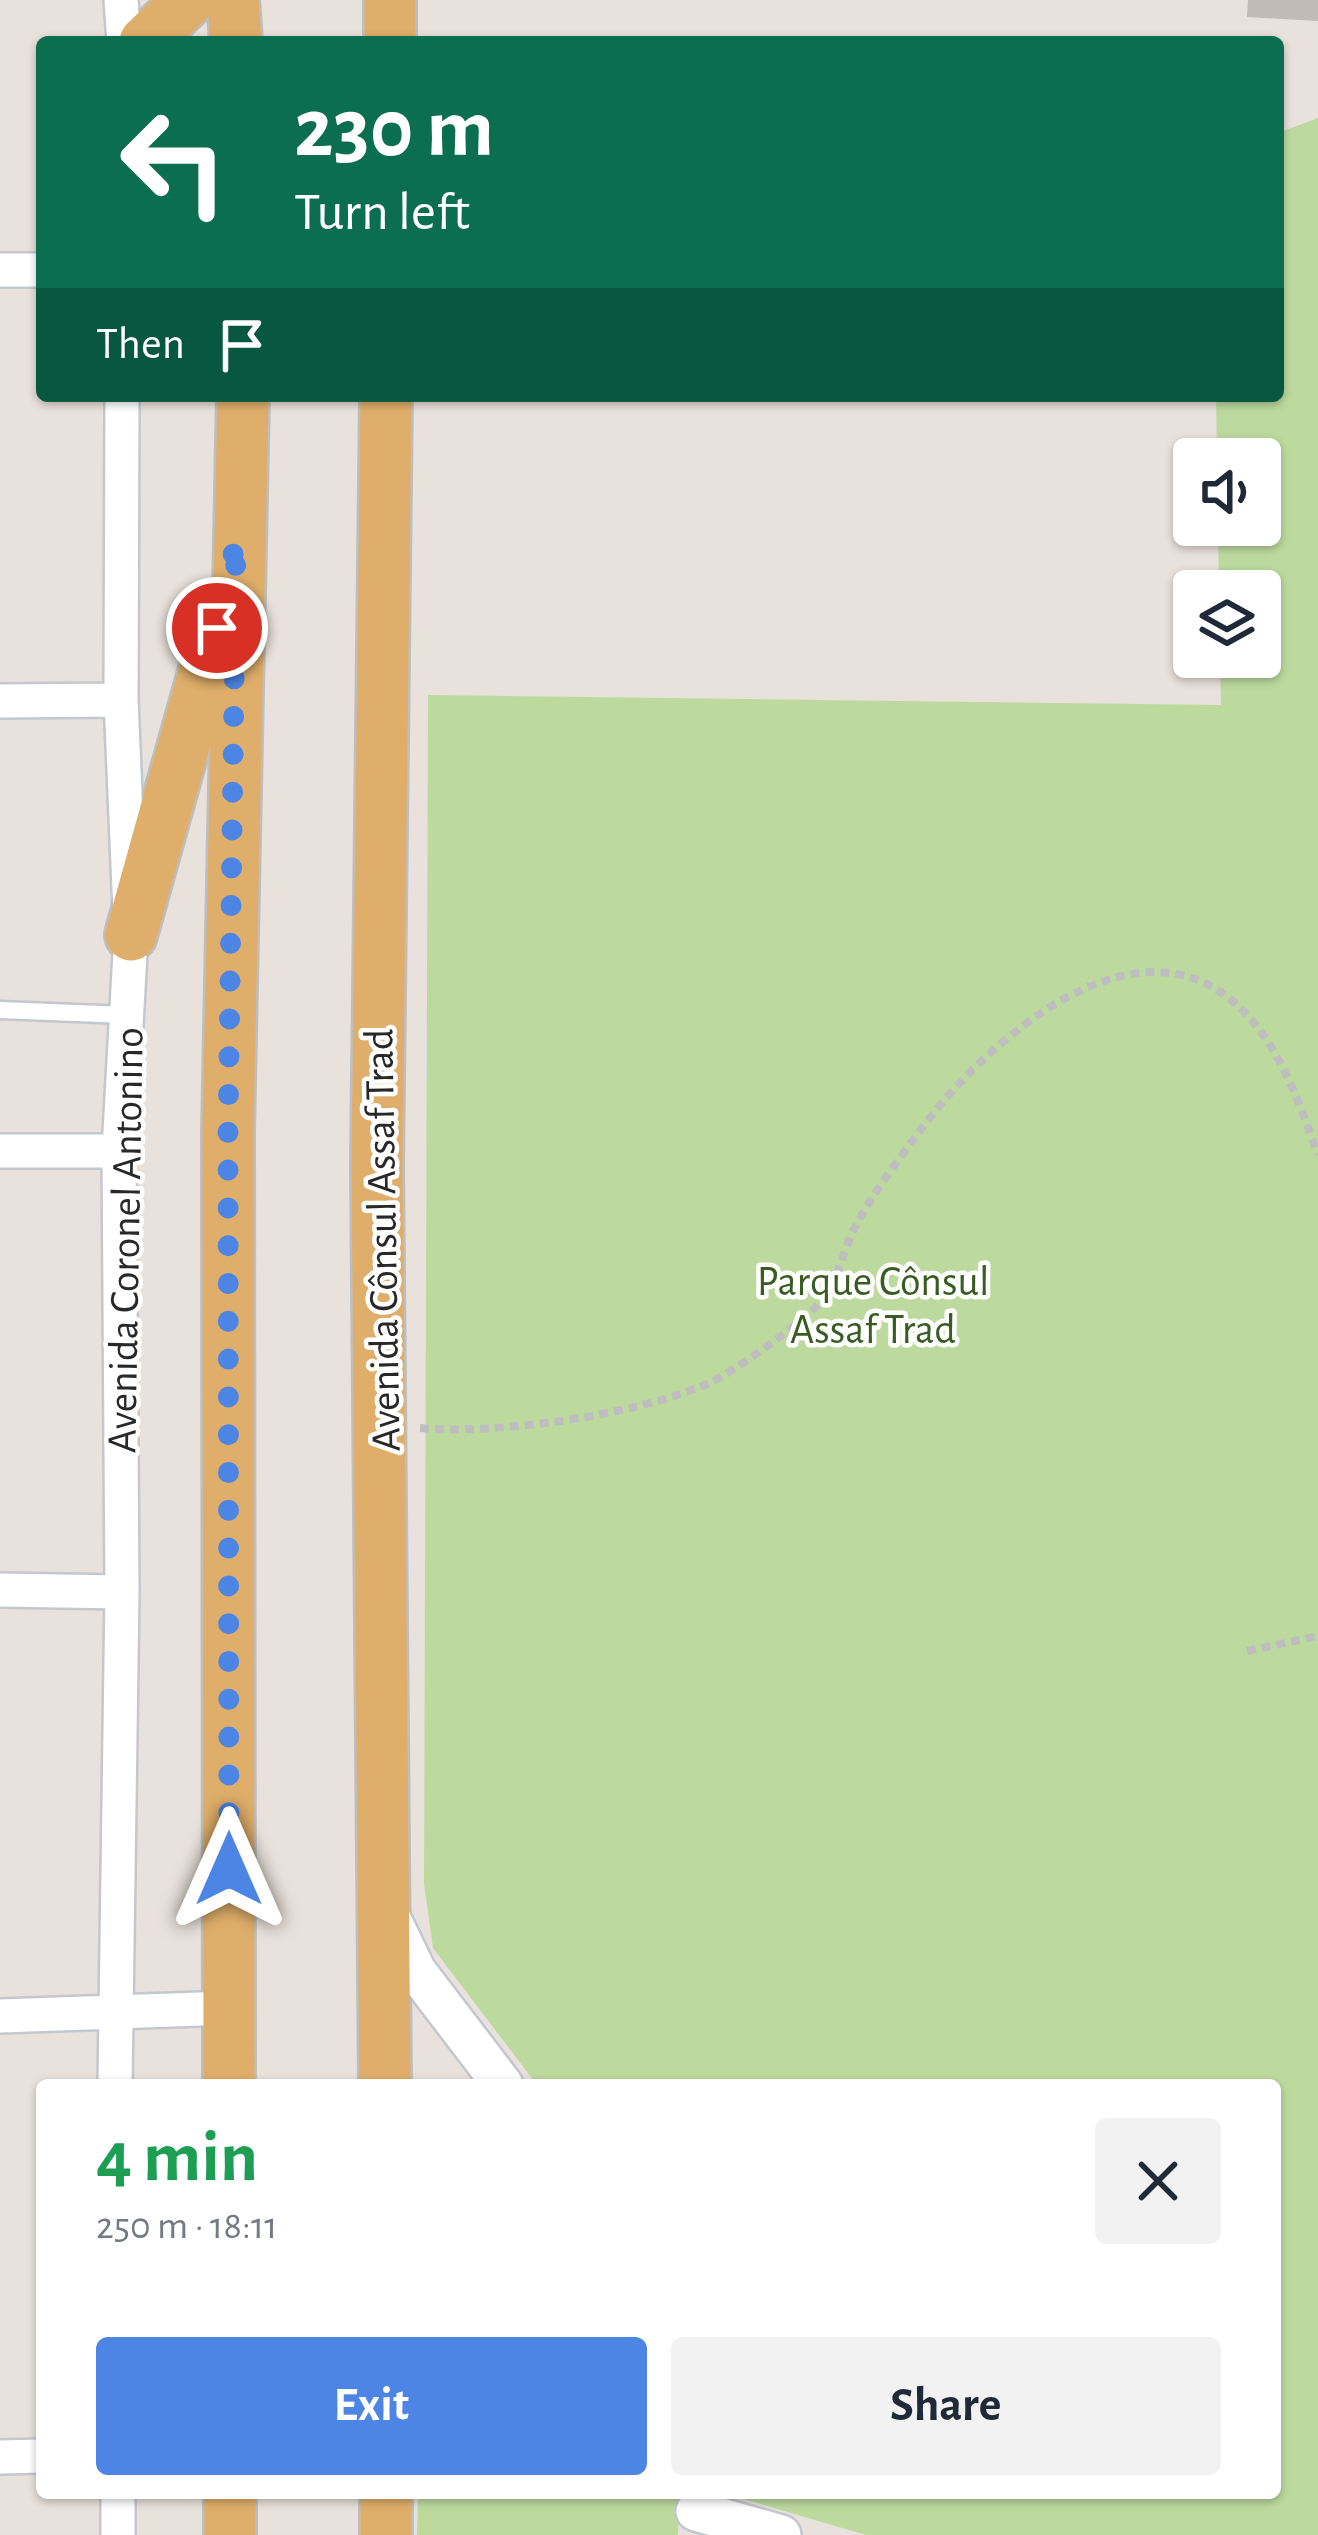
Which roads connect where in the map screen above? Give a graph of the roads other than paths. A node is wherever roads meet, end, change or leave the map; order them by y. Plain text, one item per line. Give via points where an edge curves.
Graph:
1 (121, 0) edge
2 (189, 0) edge
3 (233, 0) edge
4 (390, 0) edge
5 (124, 36) edge
6 (151, 36) edge
7 (236, 36) edge
8 (389, 36) edge
9 (0, 270) edge
10 (36, 270) edge
11 (122, 402) edge
12 (242, 402) edge
13 (386, 402) edge
14 (236, 541) junction
15 (121, 700) junction
16 (0, 701) edge
17 (131, 935) junction
18 (0, 1010) edge
19 (127, 1015) junction
20 (0, 1151) edge
21 (119, 1151) junction
22 (0, 1590) edge
23 (122, 1592) junction
24 (385, 1905) junction
25 (229, 2008) junction
26 (114, 2015) junction
27 (0, 2016) edge
28 (115, 2079) edge
29 (229, 2079) edge
30 (385, 2079) edge
31 (498, 2079) edge
32 (0, 2456) edge
33 (36, 2456) edge
34 (118, 2499) edge
35 (230, 2499) edge
36 (386, 2499) edge
37 (695, 2513) edge
38 (118, 2535) edge
39 (230, 2535) edge
40 (386, 2535) edge
41 (782, 2535) edge

1 - 5 street
2 - 6 main road
3 - 7 main road
4 - 8 main road
9 - 10 street
11 - 15 street, Avenida Coronel Antonino
12 - 14 main road
13 - 24 main road, Avenida Cônsul Assaf Trad via 377,1165
14 - 17 main road via 197,715
14 - 25 main road
15 - 16 street
15 - 17 street, Avenida Coronel Antonino
17 - 19 street, Avenida Coronel Antonino
18 - 19 lane
19 - 21 street, Avenida Coronel Antonino
20 - 21 street
21 - 23 street, Avenida Coronel Antonino
22 - 23 street
23 - 26 street, Avenida Coronel Antonino
24 - 30 main road, Avenida Cônsul Assaf Trad
24 - 31 street via 416,1971
25 - 26 street
25 - 29 main road
26 - 27 street
26 - 28 street, Avenida Coronel Antonino
32 - 33 street
34 - 38 street
35 - 39 main road
36 - 40 main road
37 - 41 street

